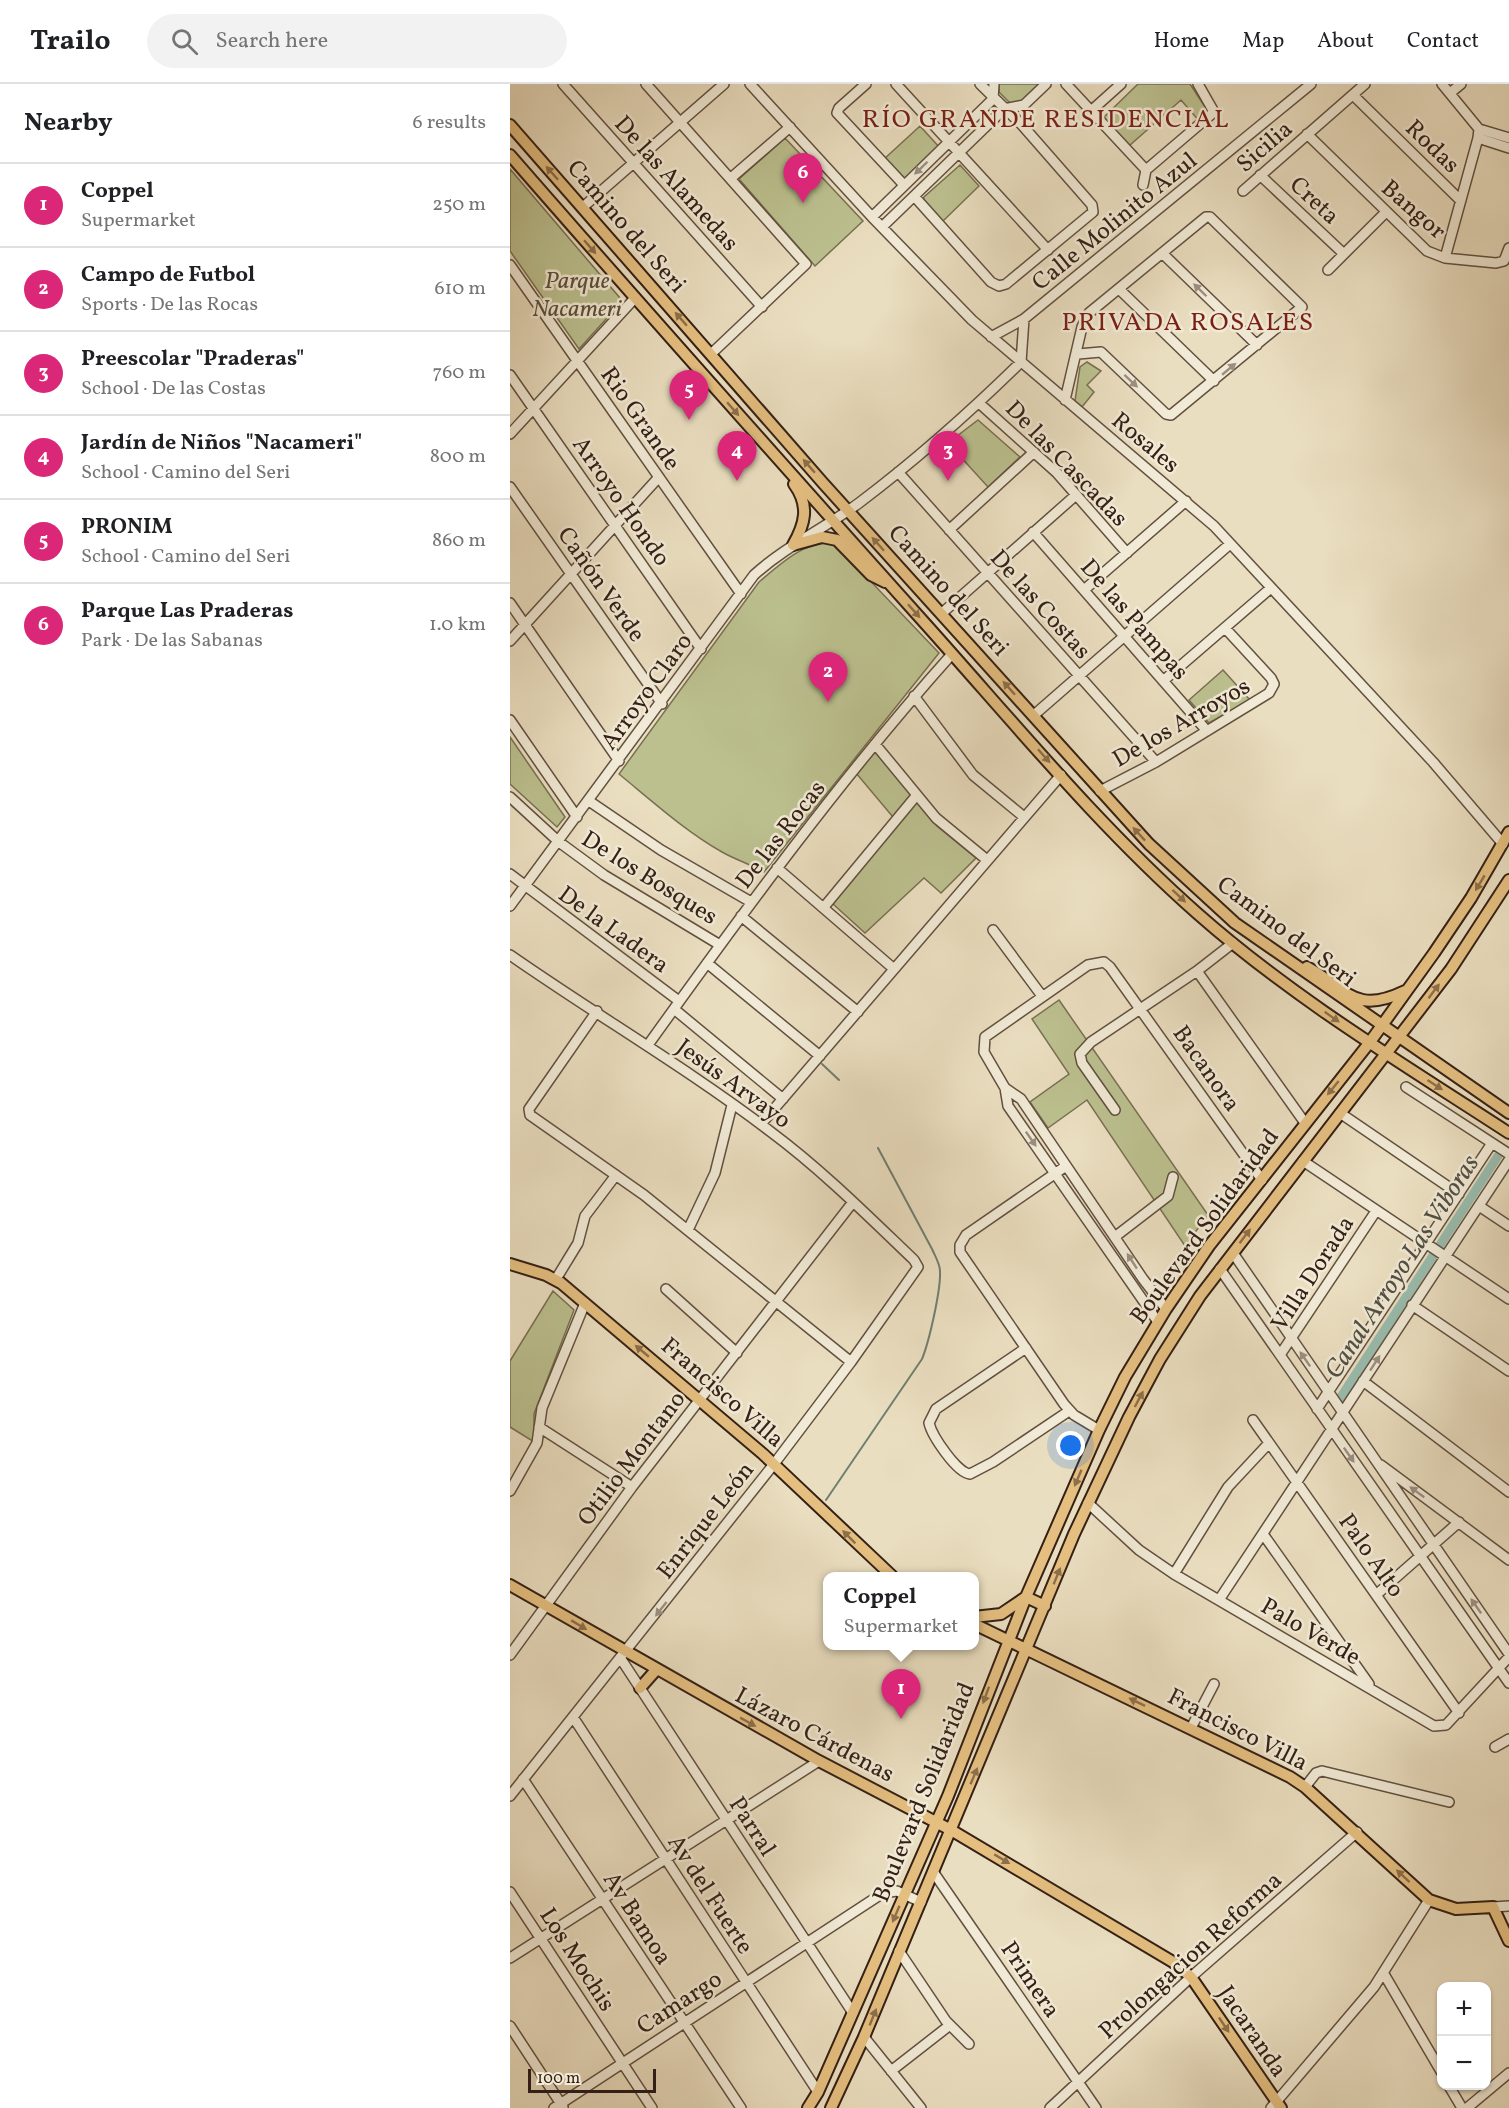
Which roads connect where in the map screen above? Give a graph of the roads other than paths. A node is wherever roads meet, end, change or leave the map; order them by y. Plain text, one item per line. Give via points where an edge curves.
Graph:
1 (563, 84) edge
2 (646, 84) edge
3 (724, 84) edge
4 (750, 84) edge
5 (866, 84) edge
6 (896, 84) edge
7 (980, 84) edge
8 (994, 84) edge
9 (1046, 84) edge
10 (1066, 84) edge
11 (1121, 84) edge
12 (1198, 84) edge
13 (1311, 84) edge
14 (1365, 84) edge
15 (1442, 84) edge
16 (1461, 84) edge
17 (1450, 93) junction
18 (1353, 95) junction
19 (993, 99) junction
20 (1024, 105) junction
21 (1004, 109) junction
22 (1092, 110) junction
23 (680, 123) junction
24 (1022, 125) junction
25 (789, 127) junction
26 (511, 129) edge
27 (1307, 134) junction
28 (1479, 134) junction
29 (1509, 138) edge
30 (948, 142) junction
31 (1509, 148) edge
32 (958, 153) junction
33 (510, 155) edge
34 (632, 163) junction
35 (1146, 170) junction
36 (1260, 175) junction
37 (730, 178) junction
38 (904, 185) junction
39 (1143, 185) dead end
40 (1243, 190) dead end
41 (914, 196) junction
42 (1460, 200) junction
43 (583, 207) junction
44 (1386, 212) junction
45 (872, 217) junction
46 (882, 226) junction
47 (1509, 248) edge
48 (1048, 250) junction
49 (1162, 253) junction
50 (1344, 254) junction
51 (1445, 258) junction
52 (510, 265) edge
53 (1328, 270) dead end
54 (1119, 288) junction
55 (634, 298) junction
56 (762, 307) junction
57 (1024, 319) junction
58 (991, 337) junction
59 (1257, 345) junction
60 (711, 354) junction
61 (1078, 354) junction
62 (577, 361) junction
63 (1021, 362) junction
64 (510, 375) edge
65 (1214, 381) junction
66 (1065, 400) junction
67 (979, 403) junction
68 (533, 408) junction
69 (510, 434) edge
70 (1034, 452) junction
71 (772, 453) junction
72 (898, 472) junction
73 (659, 477) junction
74 (510, 487) edge
75 (1076, 495) junction
76 (1186, 501) junction
77 (848, 510) junction
78 (833, 520) junction
79 (614, 525) junction
80 (949, 530) junction
81 (1033, 532) junction
82 (1230, 544) junction
83 (793, 545) junction
84 (1127, 553) junction
85 (571, 572) junction
86 (987, 573) junction
87 (890, 584) junction
88 (1271, 588) junction
89 (1084, 590) junction
90 (741, 594) junction
91 (510, 603) edge
92 (941, 614) junction
93 (525, 624) junction
94 (1225, 628) junction
95 (1124, 636) junction
96 (510, 640) edge
97 (701, 649) junction
98 (952, 654) junction
99 (1079, 676) junction
100 (1163, 681) junction
101 (914, 696) junction
102 (662, 704) junction
103 (1034, 715) junction
104 (510, 720) edge
105 (1207, 731) junction
106 (875, 744) junction
107 (619, 762) junction
108 (1156, 762) junction
109 (1061, 775) junction
110 (1101, 791) junction
111 (916, 796) junction
112 (510, 797) edge
113 (589, 801) junction
114 (577, 817) junction
115 (1024, 817) junction
116 (1509, 832) edge
117 (559, 842) junction
118 (1503, 844) junction
119 (987, 860) junction
120 (777, 868) junction
121 (510, 874) edge
122 (1509, 880) edge
123 (525, 888) junction
124 (751, 902) junction
125 (510, 906) edge
126 (824, 907) junction
127 (741, 916) junction
128 (993, 930) dead end
129 (1233, 943) junction
130 (720, 945) junction
131 (1278, 954) junction
132 (510, 955) edge
133 (707, 963) junction
134 (894, 969) junction
135 (1197, 971) junction
136 (1408, 990) junction
137 (1042, 996) junction
138 (677, 1005) junction
139 (1141, 1008) junction
140 (597, 1011) junction
141 (858, 1012) junction
142 (1382, 1026) junction
143 (1398, 1037) junction
144 (1370, 1042) junction
145 (648, 1045) junction
146 (1386, 1053) junction
147 (820, 1056) junction
148 (1406, 1087) dead end
149 (1005, 1088) junction
150 (783, 1099) junction
151 (732, 1105) junction
152 (1115, 1110) dead end
153 (1340, 1113) junction
154 (1509, 1113) edge
155 (1305, 1123) junction
156 (761, 1124) junction
157 (1509, 1133) edge
158 (1492, 1143) junction
159 (1509, 1154) edge
160 (1509, 1160) edge
161 (1304, 1161) junction
162 (1066, 1166) junction
163 (1055, 1174) junction
164 (616, 1175) junction
165 (1173, 1177) dead end
166 (1262, 1180) junction
167 (1459, 1194) junction
168 (853, 1202) junction
169 (1479, 1206) junction
170 (1376, 1211) junction
171 (1509, 1227) edge
172 (688, 1230) junction
173 (1116, 1236) junction
174 (1428, 1244) junction
175 (1233, 1253) junction
176 (1444, 1256) junction
177 (510, 1264) edge
178 (917, 1265) joint
179 (1220, 1269) junction
180 (556, 1279) junction
181 (1143, 1279) junction
182 (1133, 1287) junction
183 (666, 1289) dead end
184 (1509, 1299) edge
185 (776, 1302) junction
186 (585, 1303) junction
187 (1412, 1305) junction
188 (1166, 1309) junction
189 (1158, 1322) junction
190 (1292, 1340) junction
191 (1026, 1348) junction
192 (737, 1353) junction
193 (1280, 1356) junction
194 (851, 1362) junction
195 (1509, 1371) edge
196 (1363, 1381) junction
197 (1328, 1393) junction
198 (699, 1399) junction
199 (1317, 1409) junction
200 (1069, 1411) junction
201 (1343, 1414) junction
202 (1253, 1420) dead end
203 (539, 1427) junction
204 (1099, 1430) junction
205 (1332, 1430) junction
206 (1269, 1443) junction
207 (1375, 1461) junction
208 (774, 1464) junction
209 (1297, 1482) junction
210 (632, 1487) junction
211 (510, 1491) edge
212 (1509, 1492) edge
213 (1088, 1503) junction
214 (1459, 1522) junction
215 (1263, 1534) junction
216 (1433, 1545) junction
217 (1420, 1556) junction
218 (1509, 1560) edge
219 (888, 1572) edge
220 (1174, 1574) junction
221 (510, 1586) edge
222 (1376, 1595) junction
223 (1026, 1596) junction
224 (1219, 1600) junction
225 (546, 1606) junction
226 (1045, 1606) junction
227 (979, 1617) edge
228 (979, 1626) edge
229 (1008, 1641) junction
230 (1027, 1649) junction
231 (510, 1655) edge
232 (1509, 1655) edge
233 (623, 1656) junction
234 (1499, 1668) junction
235 (656, 1670) junction
236 (1509, 1683) edge
237 (1214, 1684) dead end
238 (640, 1688) junction
239 (1372, 1689) junction
240 (1459, 1713) junction
241 (573, 1717) junction
242 (1191, 1728) junction
243 (1509, 1739) edge
244 (1495, 1747) dead end
245 (819, 1761) junction
246 (523, 1779) junction
247 (1305, 1787) junction
248 (510, 1796) edge
249 (1449, 1803) dead end
250 (725, 1818) junction
251 (936, 1822) junction
252 (951, 1830) junction
253 (1357, 1833) junction
254 (664, 1858) junction
255 (934, 1873) junction
256 (510, 1892) edge
257 (905, 1893) junction
258 (602, 1898) junction
259 (1429, 1899) junction
260 (921, 1902) junction
261 (1509, 1905) edge
262 (1493, 1907) junction
263 (540, 1938) junction
264 (806, 1941) junction
265 (1509, 1941) edge
266 (899, 1951) junction
267 (510, 1958) edge
268 (1383, 1974) junction
269 (1191, 1977) junction
270 (745, 1981) junction
271 (853, 2013) junction
272 (684, 2022) junction
273 (950, 2025) junction
274 (510, 2026) edge
275 (864, 2037) junction
276 (969, 2044) dead end
277 (622, 2062) junction
278 (1437, 2065) edge
279 (891, 2071) junction
280 (1509, 2073) edge
281 (1078, 2083) junction
282 (1452, 2090) edge
283 (818, 2092) junction
284 (559, 2106) edge
285 (1276, 2106) edge
286 (652, 2108) edge
287 (741, 2108) edge
288 (808, 2108) edge
289 (831, 2108) edge
290 (921, 2108) edge
291 (1050, 2108) edge
292 (1096, 2108) edge
293 (1462, 2108) edge
294 (1467, 2108) edge

1 - 34 street, De las Alamedas
2 - 23 street
3 - 23 street
4 - 25 street, Rosales
5 - 38 street via 837,113
6 - 30 street
7 - 19 street
8 - 19 street
9 - 20 street
10 - 22 street
11 - 22 street
12 - 35 street via 1217,111
13 - 57 street, Calle Molinito Azul
14 - 18 street, Sicilia
15 - 17 street
16 - 17 street
17 - 28 street
18 - 27 street, Sicilia
18 - 42 street, Rodas
19 - 21 street
19 - 30 street
20 - 21 street
20 - 24 street
21 - 24 street
21 - 32 street
22 - 35 street
23 - 34 street
23 - 37 street
24 - 48 street via 1094,207 1091,214
25 - 37 street
25 - 45 street, Rosales
43 -> 26 main road, Camino del Seri
27 - 36 street, Sicilia
27 - 44 street, Bangor
28 - 29 street
28 - 31 street
28 - 42 street
30 - 32 street
30 -> 38 street
32 - 41 street
32 - 48 street
33 -> 55 main road, Camino del Seri
34 - 43 street
34 - 56 street, De las Alamedas
35 - 39 street
36 - 40 street, Sicilia
36 - 50 street, Creta
37 - 56 street via 806,263
38 - 45 street
41 - 46 street
41 - 48 street via 995,284 1006,284
42 - 51 street
60 -> 43 main road, Camino del Seri
44 - 50 street
44 - 51 street, Bangor via 1426,251
45 - 46 street, Rosales
46 - 58 street, Rosales
47 - 51 street, Bangor via 1504,261 1496,263
49 - 54 street
59 -> 49 street
49 - 59 street via 1210,217 1302,307
50 - 53 street
52 - 62 street, Rio Grande
54 - 61 street via 1089,313 1082,327
54 - 65 street
55 - 62 street
55 -> 71 main road, Camino del Seri
56 - 60 street
57 - 58 street, Calle Molinito Azul
57 - 63 street, Calle Molinito Azul
58 - 63 street, Rosales
65 -> 59 street
77 -> 60 main road, Camino del Seri
61 -> 65 street, Rosales via 1101,352 1166,414 1173,414
61 - 66 street
62 - 68 street
62 - 73 street, Rio Grande
63 - 66 street, Rosales
63 - 67 street, Arroyo Claro
64 - 68 street, Arroyo Hondo
66 - 76 street, Rosales
67 - 70 street, De las Cascadas
67 - 72 street, Arroyo Claro
68 - 69 street
68 - 79 street, Arroyo Hondo
70 - 75 street, De las Cascadas
70 - 80 street
71 - 78 main road, Camino del Seri
71 - 83 main road via 798,489 804,505 803,526
72 - 77 street, Arroyo Claro
72 - 80 street, De las Costas
73 - 79 street
73 - 90 street, Rio Grande
74 - 85 street, Cañón Verde
75 - 81 street
75 - 84 street, De las Cascadas
76 - 82 street, Rosales
76 - 84 street
77 - 78 street, Arroyo Claro
92 -> 77 main road, Camino del Seri
78 - 83 street, Arroyo Claro
78 - 87 main road, Camino del Seri
79 - 85 street
79 - 97 street, Arroyo Hondo
80 - 86 street, De las Costas
81 - 86 street
81 - 89 street, De las Pampas
82 - 88 street, Rosales
82 - 95 street
83 - 87 main road via 822,537 837,540 871,575
83 - 90 street, Arroyo Claro via 754,575
84 - 89 street
85 - 93 street
85 - 102 street, Cañón Verde
86 - 92 street
86 - 99 street, De las Costas
87 -> 98 main road, Camino del Seri
88 - 94 street
88 - 118 street, Rosales
89 - 95 street, De las Pampas
90 - 97 street, Arroyo Claro
91 - 93 street
103 -> 92 main road, Camino del Seri
93 - 96 street
93 - 107 street
94 - 100 street
94 - 105 street, De los Arroyos via 1271,678 1273,689
95 - 99 street
95 - 100 street, De las Pampas
97 - 102 street, Arroyo Claro
98 - 101 street, De las Rocas
98 -> 109 main road, Camino del Seri
99 - 103 street
99 - 108 street, De las Costas
100 - 105 street, De las Pampas
101 - 106 street, De las Rocas
101 - 115 street via 973,775
102 - 107 street, Arroyo Claro
103 - 110 main road, Camino del Seri
104 - 114 street
105 - 108 street, De los Arroyos
106 - 111 street
106 - 120 street, De las Rocas
107 - 113 street, Arroyo Claro
108 - 110 street, De los Arroyos
109 - 115 street
109 -> 129 main road, Camino del Seri via 1126,846
131 -> 110 main road, Camino del Seri via 1193,886
111 - 119 street via 951,832
111 - 126 street
112 - 117 street, De los Bosques
113 - 114 street, Arroyo Claro
113 - 124 street via 661,850
114 - 117 street, Arroyo Claro
115 - 119 street
116 - 118 main road, Boulevard Solidaridad
117 - 123 street, Arroyo Claro
117 - 130 street, De los Bosques via 604,876
118 -> 136 main road, Boulevard Solidaridad
119 - 134 street
120 - 124 street, De las Rocas
120 - 126 street
121 - 123 street, De la Ladera
143 -> 122 main road, Boulevard Solidaridad via 1457,959
123 - 125 street, Arroyo Claro
123 - 138 street, De la Ladera
124 - 127 street, De las Rocas
126 - 134 street
127 - 130 street, De las Rocas
127 - 141 street
128 - 137 street
129 - 135 street
129 -> 144 main road, Camino del Seri
130 - 133 street, De las Rocas
131 - 136 main road via 1309,967 1364,1002 1376,1003
131 - 142 main road, Camino del Seri
132 - 140 street, Jesús Arvayo
133 - 138 street, De las Rocas
133 - 147 street, De los Bosques
134 - 141 street
135 - 139 street
135 - 155 street
136 - 142 main road, Boulevard Solidaridad
137 - 139 street, Bacanora via 1098,961 1110,967
137 - 149 street via 985,1037 984,1052
138 - 145 street, De las Rocas
138 - 150 street, De la Ladera
139 - 152 street via 1090,1042 1080,1054 1082,1064
139 - 166 street, Bacanora
140 - 145 street, Jesús Arvayo
140 - 164 street via 529,1113
141 - 147 street
142 - 143 main road, Camino del Seri
142 - 144 main road, Boulevard Solidaridad
143 - 146 main road, Boulevard Solidaridad
143 - 154 main road, Camino del Seri
144 - 146 main road, Camino del Seri
144 -> 155 main road, Boulevard Solidaridad
145 - 151 street, Jesús Arvayo
146 - 153 main road, Boulevard Solidaridad
146 -> 157 main road, Camino del Seri
147 - 150 street
148 - 158 street
149 - 162 street via 1021,1098
149 -> 163 street via 1008,1106
150 - 156 street
151 - 156 street, Jesús Arvayo
151 - 172 street via 715,1173
153 - 161 main road, Boulevard Solidaridad
153 - 167 street
155 - 166 main road, Boulevard Solidaridad
156 - 168 street, Jesús Arvayo
158 - 159 street
158 - 167 street
160 - 169 street
161 - 170 street
175 -> 161 main road, Boulevard Solidaridad
162 - 163 street
162 - 173 street
163 - 182 street
163 - 191 street via 979,1224 960,1245 964,1260
164 - 172 street
164 - 180 street via 585,1216 578,1243
165 - 173 street via 1168,1196
166 - 188 main road, Boulevard Solidaridad via 1209,1246
167 - 174 street
168 - 178 street, Jesús Arvayo
168 - 185 street, Otilio Montano
169 - 171 street
169 - 176 street
170 - 174 street
170 - 190 street, Villa Dorada
172 - 185 street
181 -> 173 street
174 - 176 street
174 - 197 street
175 - 179 main road, Boulevard Solidaridad
175 - 190 street
176 - 184 street
176 - 187 street
177 - 180 main road, Francisco Villa
178 - 194 street, Enrique León via 918,1270
179 - 193 street
213 -> 179 main road, Boulevard Solidaridad via 1160,1359
180 - 186 main road, Francisco Villa
181 - 182 street
181 - 188 street
182 - 189 street
183 - 192 street
185 - 192 street, Otilio Montano
185 - 194 street
198 -> 186 main road, Francisco Villa
186 - 203 street via 545,1399
187 - 195 street
196 -> 187 street
188 - 189 main road, Boulevard Solidaridad
189 - 204 main road, Boulevard Solidaridad
190 - 193 street, Villa Dorada
197 -> 190 street
191 - 200 street
191 - 200 street via 932,1413 929,1423 935,1436 957,1467 970,1474
192 - 198 street, Otilio Montano
193 - 199 street
194 - 208 street, Enrique León
196 - 201 street
196 - 212 street
197 - 199 street
197 - 201 street
198 - 208 main road, Francisco Villa
198 - 210 street, Otilio Montano
199 - 205 street
200 - 204 street
201 - 205 street
201 - 207 street
202 - 206 street, Palo Alto
203 - 210 street
203 - 211 street via 534,1450
204 -> 223 main road, Boulevard Solidaridad
205 - 209 street
205 -> 217 street
206 - 209 street, Palo Alto
206 - 220 street via 1228,1487
214 -> 207 street
207 - 216 street
219 -> 208 main road, Francisco Villa
208 -> 233 street, Enrique León
209 - 215 street
209 - 222 street, Palo Alto
210 - 225 street, Otilio Montano
213 - 220 street, Palo Verde via 1139,1550
226 -> 213 main road, Boulevard Solidaridad
214 - 216 street
214 - 218 street
215 - 224 street
215 - 239 street
216 - 217 street
232 -> 216 street
217 - 222 street
217 - 234 street
220 - 224 street, Palo Verde
221 - 225 main road, Lázaro Cárdenas
222 - 240 street, Palo Alto
223 - 226 main road
223 - 227 main road via 1001,1614
223 - 229 main road, Boulevard Solidaridad
224 - 239 street, Palo Verde
225 - 231 street, Otilio Montano
225 -> 233 main road, Lázaro Cárdenas
226 - 230 main road, Boulevard Solidaridad
228 - 229 main road, Francisco Villa
229 - 230 main road, Francisco Villa
229 -> 251 main road, Boulevard Solidaridad
242 -> 230 main road, Francisco Villa
252 -> 230 main road, Boulevard Solidaridad
232 - 234 street, Palo Verde
233 - 235 main road, Lázaro Cárdenas
233 - 238 street, Parral
233 - 241 street, Enrique León
234 - 236 street
234 - 240 street, Palo Verde
235 - 238 main road
235 -> 245 main road, Lázaro Cárdenas
237 - 242 street
238 - 250 street, Parral
239 - 240 street, Palo Verde via 1434,1726 1446,1725
241 - 246 street, Enrique León
241 - 254 street, Av del Fuerte
242 - 247 main road, Francisco Villa
243 - 244 street
245 - 250 street
245 - 251 main road, Lázaro Cárdenas
246 - 248 street, Enrique León
246 - 258 street, Av Bamoa
247 - 249 street via 1322,1771
247 - 253 main road, Francisco Villa
250 - 254 street
250 - 264 street, Parral
251 - 252 main road, Lázaro Cárdenas
251 - 257 main road, Boulevard Solidaridad
252 - 255 main road, Boulevard Solidaridad
252 -> 269 main road, Lázaro Cárdenas via 1173,1962
259 -> 253 main road, Francisco Villa
253 - 269 street, Prolongacion Reforma
254 - 258 street
254 - 270 street, Av del Fuerte
255 - 260 main road, Boulevard Solidaridad
255 - 281 street, Primera
256 - 263 street, Los Mochis
257 - 260 street
257 - 264 street, Camargo via 883,1893
257 -> 271 main road, Boulevard Solidaridad
258 - 263 street
258 - 272 street, Av Bamoa
259 - 262 main road, Francisco Villa via 1456,1909
259 - 268 street
260 - 266 main road, Boulevard Solidaridad
261 - 262 street
262 - 265 main road
263 - 267 street
263 - 277 street, Los Mochis
264 - 270 street, Camargo
264 - 271 street, Parral
266 - 273 street
275 -> 266 main road, Boulevard Solidaridad
268 - 278 street
268 - 285 street
269 - 281 street, Prolongacion Reforma
269 -> 285 main road, Jacaranda
270 - 272 street, Camargo
270 - 283 street, Av del Fuerte
271 - 283 main road, Boulevard Solidaridad
272 - 277 street, Camargo
272 - 287 street, Av Bamoa
273 - 276 street
273 - 279 street
274 - 284 street
275 - 279 street
275 - 289 main road, Boulevard Solidaridad
277 - 284 street, Camargo
277 - 286 street, Los Mochis
279 - 290 street
280 - 294 street
281 - 291 street, Prolongacion Reforma
281 - 292 street, Primera
282 - 293 street
283 - 288 main road, Boulevard Solidaridad

